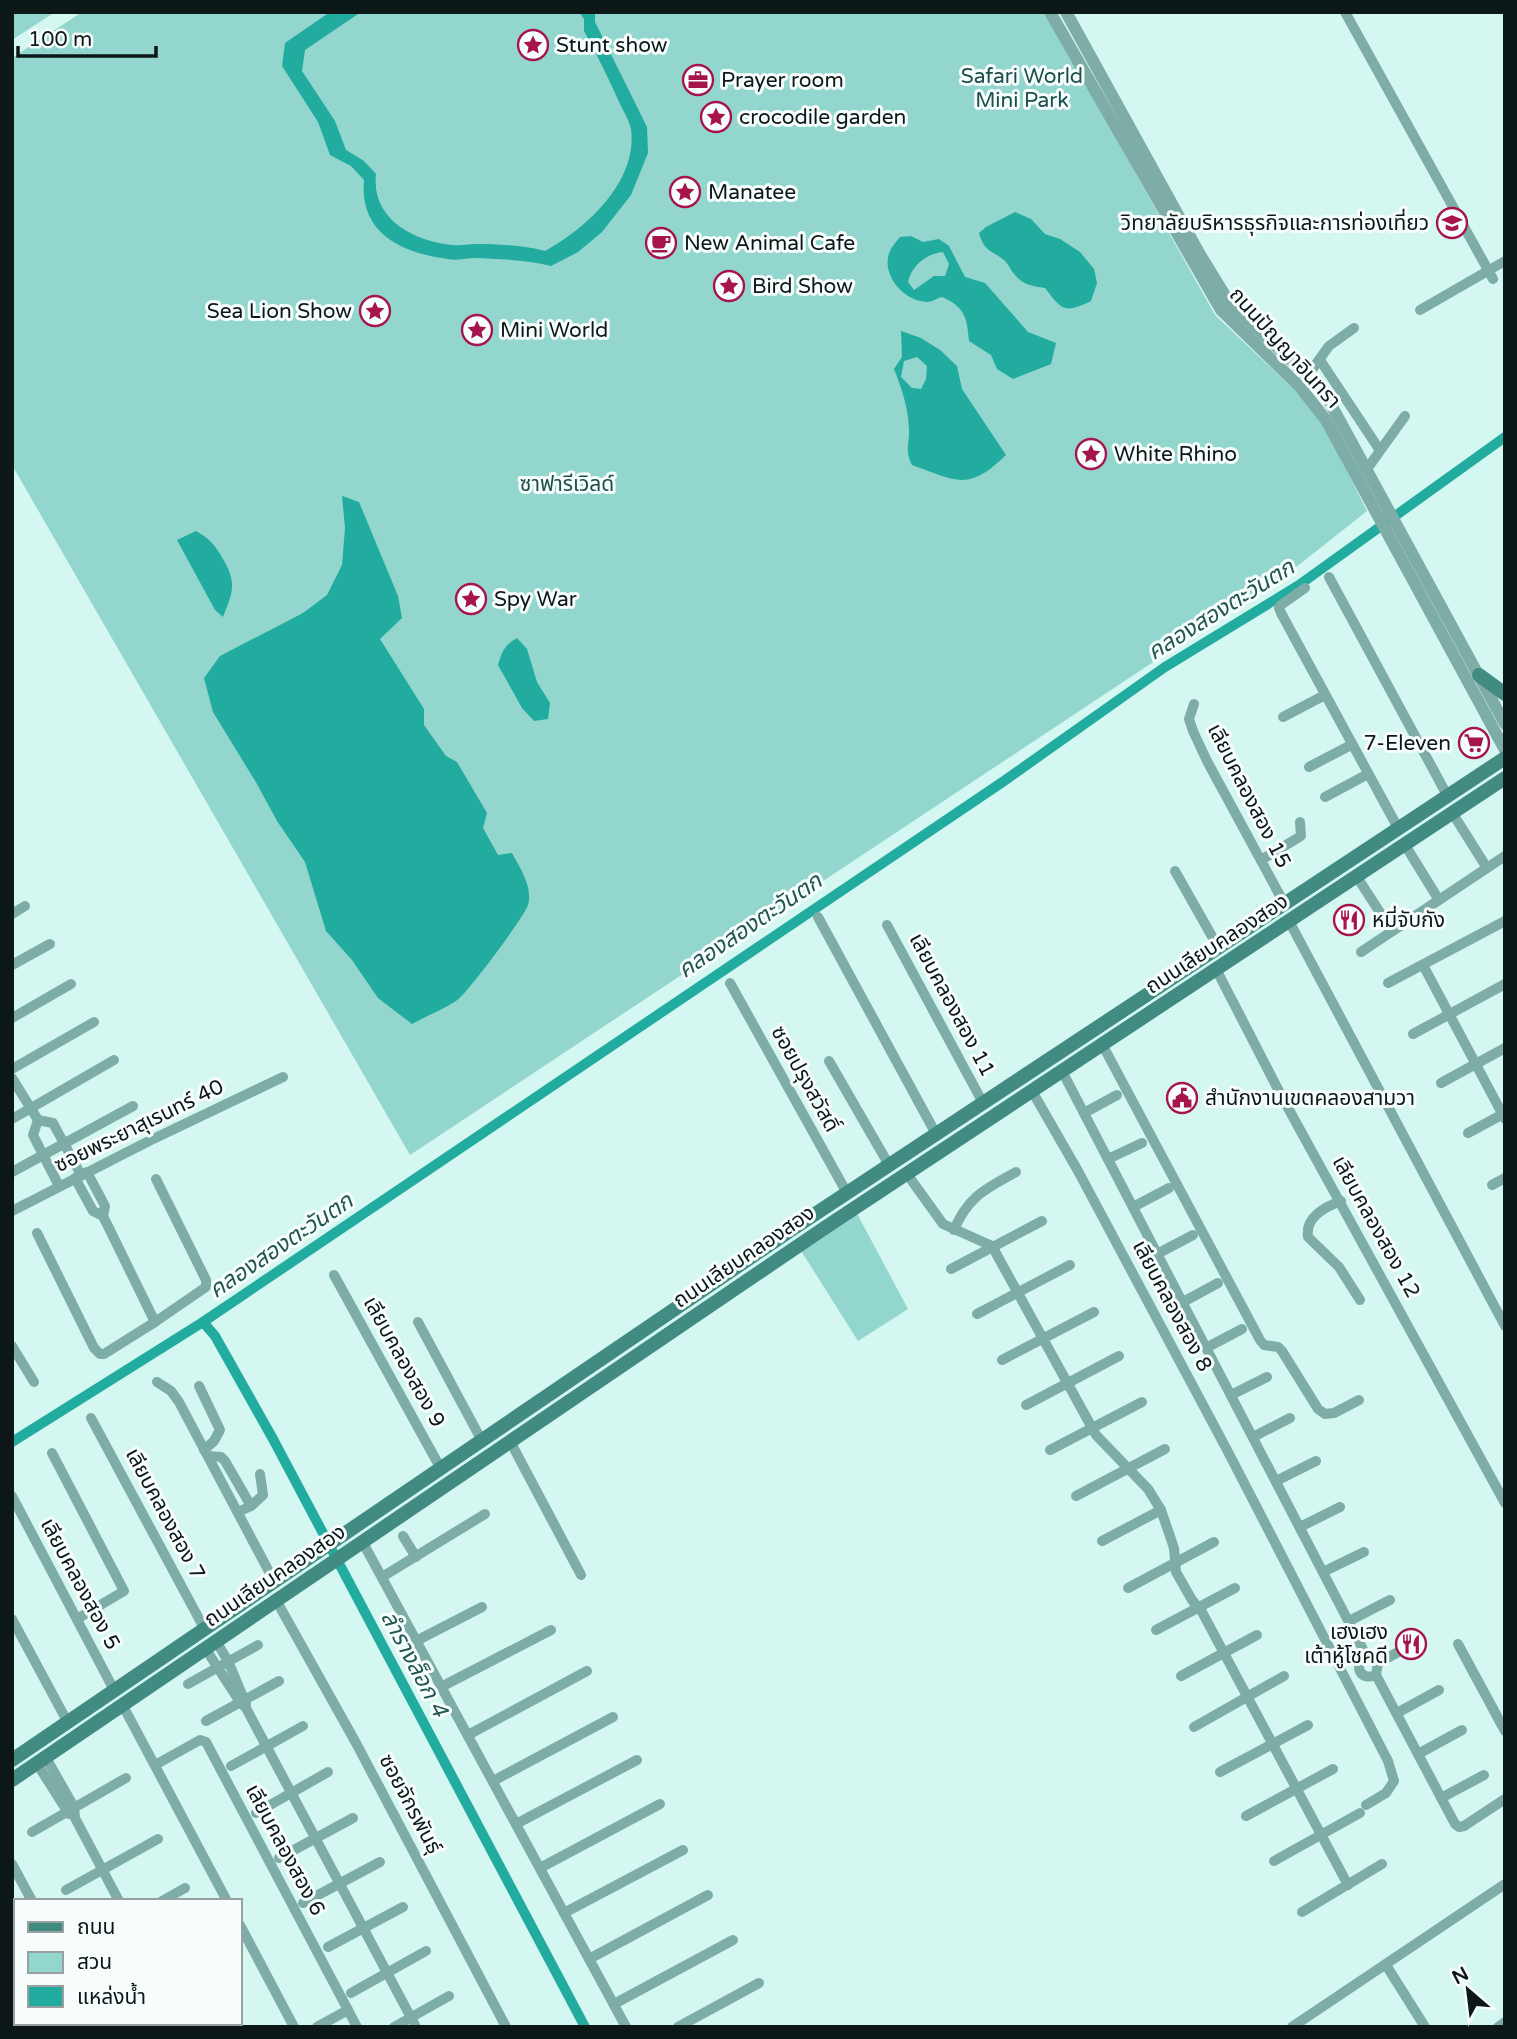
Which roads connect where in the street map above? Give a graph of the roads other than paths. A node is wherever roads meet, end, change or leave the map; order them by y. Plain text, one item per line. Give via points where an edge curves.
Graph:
1 (1050, 12) edge
2 (1066, 12) edge
3 (1345, 12) edge
4 (1505, 261) edge
5 (1505, 272) edge
6 (1490, 274) junction
7 (1420, 310) dead end
8 (1354, 328) dead end
9 (1320, 360) junction
10 (1308, 375) junction
11 (1405, 416) dead end
12 (1379, 449) junction
13 (1367, 468) junction
14 (1377, 500) junction
15 (1393, 530) junction
16 (1329, 577) dead end
17 (1305, 588) dead end
18 (1479, 675) junction
19 (1505, 694) edge
20 (1325, 695) junction
21 (1194, 704) dead end
22 (1283, 717) dead end
23 (1505, 724) edge
24 (1351, 745) junction
25 (1505, 750) edge
26 (1505, 758) edge
27 (1308, 767) dead end
28 (1368, 774) junction
29 (1505, 778) edge
30 (1447, 795) junction
31 (1325, 797) dead end
32 (1453, 814) junction
33 (1300, 822) dead end
34 (1398, 828) junction
35 (1405, 845) junction
36 (1505, 856) edge
37 (1261, 860) junction
38 (1487, 868) junction
39 (1175, 871) dead end
40 (1357, 877) junction
41 (1440, 900) junction
42 (1284, 904) junction
43 (25, 906) dead end
44 (12, 914) edge
45 (818, 917) dead end
46 (1258, 920) junction
47 (1289, 921) junction
48 (1505, 921) edge
49 (887, 925) dead end
50 (1392, 931) junction
51 (1268, 935) junction
52 (50, 944) dead end
53 (1218, 947) junction
54 (1361, 952) dead end
55 (12, 965) edge
56 (1423, 965) junction
57 (1216, 970) junction
58 (730, 983) dead end
59 (1388, 983) dead end
60 (71, 984) dead end
61 (1505, 984) edge
62 (1449, 1014) junction
63 (12, 1018) edge
64 (94, 1022) dead end
65 (1413, 1034) dead end
66 (1102, 1044) junction
67 (1505, 1048) edge
68 (114, 1060) dead end
69 (829, 1060) dead end
70 (1476, 1064) junction
71 (12, 1069) edge
72 (1062, 1071) junction
73 (283, 1077) dead end
74 (12, 1078) edge
75 (1441, 1083) dead end
76 (1032, 1091) junction
77 (1117, 1095) dead end
78 (983, 1103) junction
79 (133, 1106) dead end
80 (30, 1108) junction
81 (1084, 1113) junction
82 (1504, 1116) edge
83 (12, 1119) edge
84 (38, 1120) junction
85 (1468, 1133) dead end
86 (936, 1134) junction
87 (65, 1143) junction
88 (1142, 1143) dead end
89 (43, 1155) junction
90 (1108, 1159) junction
91 (889, 1165) junction
92 (12, 1172) edge
93 (1016, 1172) dead end
94 (907, 1174) junction
95 (81, 1175) junction
96 (1505, 1178) edge
97 (156, 1179) dead end
98 (1492, 1185) dead end
99 (60, 1186) junction
100 (1169, 1188) dead end
101 (847, 1193) junction
102 (1340, 1200) junction
103 (1133, 1207) junction
104 (12, 1211) edge
105 (1042, 1221) dead end
106 (954, 1230) junction
107 (37, 1233) dead end
108 (1193, 1235) dead end
109 (992, 1246) junction
110 (1157, 1254) junction
111 (1069, 1265) dead end
112 (951, 1269) dead end
113 (334, 1275) dead end
114 (1218, 1283) dead end
115 (1017, 1292) junction
116 (1360, 1300) dead end
117 (1182, 1303) junction
118 (1094, 1312) dead end
119 (976, 1314) dead end
120 (155, 1322) junction
121 (418, 1322) dead end
122 (1505, 1326) edge
123 (1242, 1329) dead end
124 (1043, 1338) junction
125 (12, 1346) edge
126 (1206, 1348) junction
127 (1119, 1356) dead end
128 (1002, 1360) dead end
129 (1267, 1377) dead end
130 (34, 1382) dead end
131 (156, 1382) dead end
132 (1067, 1383) junction
133 (199, 1386) dead end
134 (1231, 1395) junction
135 (1359, 1400) dead end
136 (1142, 1402) dead end
137 (1026, 1405) dead end
138 (91, 1418) dead end
139 (1290, 1418) dead end
140 (1092, 1428) junction
141 (1252, 1437) junction
142 (482, 1441) junction
143 (510, 1441) junction
144 (1165, 1449) dead end
145 (1050, 1450) dead end
146 (52, 1453) dead end
147 (206, 1453) junction
148 (1316, 1461) dead end
149 (441, 1469) junction
150 (1128, 1469) junction
151 (260, 1474) dead end
152 (1276, 1482) junction
153 (12, 1496) edge
154 (1076, 1496) dead end
155 (1505, 1503) edge
156 (251, 1506) junction
157 (1340, 1507) dead end
158 (1161, 1510) junction
159 (238, 1512) junction
160 (485, 1514) dead end
161 (1300, 1527) junction
162 (403, 1536) dead end
163 (362, 1541) junction
164 (1102, 1541) dead end
165 (1214, 1542) dead end
166 (1364, 1552) dead end
167 (416, 1556) junction
168 (1175, 1563) junction
169 (1323, 1572) junction
170 (581, 1575) dead end
171 (382, 1577) junction
172 (274, 1581) junction
173 (1128, 1588) dead end
174 (1235, 1588) dead end
175 (1390, 1600) dead end
176 (276, 1601) junction
177 (482, 1607) dead end
178 (1198, 1607) junction
179 (12, 1619) edge
180 (77, 1619) junction
181 (1349, 1621) junction
182 (204, 1628) junction
183 (551, 1630) dead end
184 (1156, 1630) dead end
185 (1257, 1635) dead end
186 (416, 1641) junction
187 (258, 1644) dead end
188 (1413, 1644) dead end
189 (1458, 1644) dead end
190 (211, 1645) junction
191 (1224, 1653) junction
192 (1367, 1657) junction
193 (228, 1661) junction
194 (1378, 1663) junction
195 (217, 1668) junction
196 (587, 1671) dead end
197 (1376, 1675) junction
198 (1181, 1676) dead end
199 (1284, 1676) dead end
200 (279, 1681) dead end
201 (188, 1684) dead end
202 (441, 1687) junction
203 (114, 1690) junction
204 (1439, 1690) dead end
205 (1247, 1697) junction
206 (244, 1703) junction
207 (122, 1704) junction
208 (1396, 1713) junction
209 (613, 1717) dead end
210 (67, 1721) junction
211 (206, 1721) dead end
212 (1308, 1725) dead end
213 (303, 1726) dead end
214 (1195, 1727) dead end
215 (1462, 1730) dead end
216 (1505, 1731) edge
217 (468, 1735) junction
218 (1273, 1744) junction
219 (267, 1746) junction
220 (1418, 1754) junction
221 (16, 1757) edge
222 (637, 1760) dead end
223 (37, 1762) junction
224 (155, 1765) junction
225 (231, 1766) dead end
226 (1333, 1769) dead end
227 (328, 1772) dead end
228 (1220, 1772) dead end
229 (1484, 1775) dead end
230 (126, 1779) dead end
231 (12, 1780) edge
232 (493, 1781) junction
233 (1297, 1789) junction
234 (292, 1793) junction
235 (1441, 1798) junction
236 (1505, 1799) edge
237 (660, 1804) dead end
238 (72, 1813) junction
239 (256, 1813) dead end
240 (1247, 1816) dead end
241 (353, 1818) dead end
242 (516, 1824) junction
243 (32, 1832) dead end
244 (1321, 1834) junction
245 (316, 1838) junction
246 (158, 1839) dead end
247 (683, 1850) dead end
248 (279, 1858) dead end
249 (1274, 1861) dead end
250 (380, 1862) dead end
251 (12, 1864) edge
252 (1382, 1864) dead end
253 (540, 1868) junction
254 (103, 1869) junction
255 (340, 1883) junction
256 (1505, 1884) edge
257 (1348, 1885) junction
258 (185, 1888) dead end
259 (66, 1890) dead end
260 (708, 1895) dead end
261 (31, 1899) edge
262 (118, 1899) edge
263 (166, 1899) edge
264 (226, 1899) edge
265 (303, 1903) dead end
266 (403, 1907) dead end
267 (1302, 1912) dead end
268 (564, 1913) junction
269 (364, 1927) junction
270 (242, 1929) edge
271 (733, 1940) dead end
272 (328, 1947) dead end
273 (426, 1951) dead end
274 (589, 1959) junction
275 (1386, 1965) junction
276 (387, 1972) junction
277 (760, 1983) dead end
278 (351, 1993) dead end
279 (449, 1996) dead end
280 (614, 2004) junction
281 (348, 2010) junction
282 (413, 2022) edge
283 (1505, 2022) edge
284 (294, 2027) edge
285 (317, 2027) edge
286 (357, 2027) edge
287 (394, 2027) edge
288 (506, 2027) edge
289 (626, 2027) edge
290 (678, 2027) edge
291 (1292, 2027) edge
292 (1425, 2027) edge
293 (1498, 2027) edge

1 - 14 street, ถนนปัญญาอินทรา via 1210,294 1314,402
2 - 10 street, ถนนปัญญาอินทรา via 1229,302
3 - 6 street
4 - 6 street
5 - 6 street
6 - 7 street
8 - 9 street via 1329,346
9 - 10 street
9 - 12 street
10 - 13 street, ถนนปัญญาอินทรา via 1328,399
11 - 12 street
12 - 13 street
13 - 14 street, ถนนปัญญาอินทรา
14 - 15 street, ถนนปัญญาอินทรา
15 - 18 street, ถนนปัญญาอินทรา
15 - 25 street, ถนนปัญญาอินทรา
16 - 30 street
17 - 20 street via 1279,608
18 - 19 main road
18 - 23 street, ถนนปัญญาอินทรา
20 - 22 street
20 - 24 street
21 - 37 street, เลียบคลองสอง 15 via 1189,719 1193,731
24 - 27 street
24 - 28 street
26 - 30 main road, ถนนเลียบคลองสอง
28 - 31 street
28 - 34 street
29 - 32 main road, ถนนเลียบคลองสอง
30 - 34 main road, ถนนเลียบคลองสอง
32 - 35 main road, ถนนเลียบคลองสอง
32 - 38 street
33 - 37 street via 1301,836
34 - 42 main road, ถนนเลียบคลองสอง
35 - 40 main road, ถนนเลียบคลองสอง
35 - 41 street
36 - 38 street
37 - 42 street, เลียบคลองสอง 15
38 - 41 street
39 - 53 street
40 - 47 main road, ถนนเลียบคลองสอง
40 - 50 street
41 - 50 street
42 - 46 main road, ถนนเลียบคลองสอง
43 - 44 street
45 - 86 street
46 - 51 main road
46 - 53 main road, ถนนเลียบคลองสอง
47 - 51 main road, ถนนเลียบคลองสอง
47 - 122 street
48 - 56 street
49 - 78 street, เลียบคลองสอง 11
50 - 54 street
51 - 57 main road, ถนนเลียบคลองสอง
52 - 55 street
53 - 78 main road, ถนนเลียบคลองสอง
56 - 59 street
56 - 62 street
57 - 66 main road, ถนนเลียบคลองสอง
57 - 102 street, เลียบคลองสอง 12
58 - 101 street, ซอยปรุงสวัสดิ์
60 - 63 street
61 - 62 street
62 - 65 street
62 - 70 street
64 - 71 street
66 - 72 main road, ถนนเลียบคลองสอง
66 - 135 street via 1260,1340 1282,1351 1325,1414
67 - 70 street
68 - 80 street
69 - 91 street
70 - 75 street
70 - 82 street
72 - 76 main road, ถนนเลียบคลองสอง
72 - 81 street
73 - 95 street, ซอยพระยาสุเรนทร์ 40
74 - 80 street
76 - 94 main road, ถนนเลียบคลองสอง
76 - 244 street, เลียบคลองสอง 8 via 1393,1774 1391,1788
77 - 81 street
78 - 86 main road, ถนนเลียบคลองสอง
79 - 87 street
80 - 83 street
80 - 84 street
81 - 90 street
82 - 85 street
84 - 87 street via 53,1123
84 - 89 street via 33,1135
86 - 91 main road, ถนนเลียบคลองสอง
87 - 89 street
87 - 95 street
88 - 90 street
89 - 92 street
89 - 99 street
90 - 103 street
91 - 101 main road, ถนนเลียบคลองสอง
93 - 106 street via 977,1194
94 - 106 street via 943,1224
94 - 143 main road, ถนนเลียบคลองสอง
95 - 99 street, ซอยพระยาสุเรนทร์ 40
95 - 120 street via 104,1206 103,1216
96 - 98 street
97 - 120 street via 207,1282 203,1290
99 - 104 street, ซอยพระยาสุเรนทร์ 40
100 - 103 street
101 - 142 main road, ถนนเลียบคลองสอง
102 - 116 street via 1314,1216 1308,1237 1339,1267
102 - 155 street, เลียบคลองสอง 12
103 - 110 street
105 - 109 street
106 - 109 street
107 - 120 street via 100,1354
108 - 110 street
109 - 112 street
109 - 115 street
110 - 117 street
111 - 115 street
113 - 149 street, เลียบคลองสอง 9
114 - 117 street
115 - 119 street
115 - 124 street
117 - 126 street
118 - 124 street
121 - 142 street
123 - 126 street
124 - 128 street
124 - 132 street
125 - 130 street
126 - 134 street
127 - 132 street
129 - 134 street
131 - 147 street via 172,1391
132 - 137 street
132 - 140 street
133 - 147 street via 220,1430
134 - 141 street
136 - 140 street
138 - 182 street, เลียบคลองสอง 7
139 - 141 street
140 - 145 street
140 - 150 street
141 - 152 street
142 - 149 main road, ถนนเลียบคลองสอง
143 - 163 main road, ถนนเลียบคลองสอง
143 - 170 street
144 - 150 street
146 - 180 street via 124,1591
147 - 156 street via 225,1461
147 - 159 street
148 - 152 street
149 - 172 main road, ถนนเลียบคลองสอง
150 - 154 street
150 - 158 street
151 - 156 street via 263,1495
152 - 161 street
153 - 180 street, เลียบคลองสอง 5
156 - 159 street
157 - 161 street
158 - 164 street
158 - 168 street
159 - 172 street
160 - 167 street
161 - 169 street
162 - 167 street
163 - 171 street
163 - 176 main road, ถนนเลียบคลองสอง
165 - 168 street
166 - 169 street
167 - 171 street
168 - 173 street
168 - 178 street
169 - 181 street
171 - 186 street
172 - 182 main road, ถนนเลียบคลองสอง
174 - 178 street
175 - 181 street
176 - 190 main road, ถนนเลียบคลองสอง
176 - 288 street, ซอยจักรพันธุ์
177 - 186 street
178 - 184 street
178 - 191 street
179 - 210 street
180 - 203 street, เลียบคลองสอง 5
181 - 192 street
182 - 203 main road, ถนนเลียบคลองสอง
183 - 202 street
185 - 191 street
186 - 202 street
187 - 193 street
188 - 194 street
189 - 216 street
190 - 193 street
190 - 195 street
190 - 207 main road, ถนนเลียบคลองสอง
191 - 198 street
191 - 205 street
192 - 194 street
192 - 197 street via 1358,1665 1359,1672
193 - 195 street
193 - 206 street
194 - 197 street
195 - 201 street
195 - 206 street
196 - 217 street
197 - 208 street
199 - 205 street
200 - 206 street
202 - 217 street
203 - 210 main road, ถนนเลียบคลองสอง
204 - 208 street
205 - 214 street
205 - 218 street
206 - 211 street
206 - 219 street
207 - 223 main road, ถนนเลียบคลองสอง
207 - 224 street
208 - 220 street
209 - 232 street
210 - 221 main road, ถนนเลียบคลองสอง
212 - 218 street
213 - 219 street
215 - 220 street
217 - 232 street
218 - 228 street
218 - 233 street
219 - 225 street
219 - 234 street
220 - 235 street
221 - 223 main road
222 - 242 street
223 - 231 main road, ถนนเลียบคลองสอง
223 - 238 street
224 - 264 street
224 - 281 street, เลียบคลองสอง 6 via 200,1740 206,1742
226 - 233 street
227 - 234 street
229 - 235 street
230 - 238 street
232 - 242 street
233 - 240 street
233 - 244 street
234 - 239 street
234 - 245 street
235 - 236 street via 1459,1827
237 - 253 street
238 - 243 street
238 - 254 street
241 - 245 street
242 - 253 street
244 - 249 street, เลียบคลองสอง 8
244 - 257 street
245 - 248 street
245 - 255 street
246 - 254 street
247 - 268 street
250 - 255 street
251 - 261 street
252 - 257 street
253 - 268 street
254 - 259 street
254 - 262 street
255 - 265 street
255 - 269 street
256 - 275 street
257 - 267 street
258 - 263 street
260 - 274 street
266 - 269 street
268 - 274 street
269 - 272 street
269 - 276 street
270 - 284 street
271 - 280 street
273 - 276 street
274 - 280 street
275 - 291 street
275 - 292 street
276 - 278 street
276 - 282 street
277 - 290 street
279 - 282 street
280 - 289 street
281 - 285 street
281 - 286 street, เลียบคลองสอง 6
282 - 287 street
283 - 293 street

